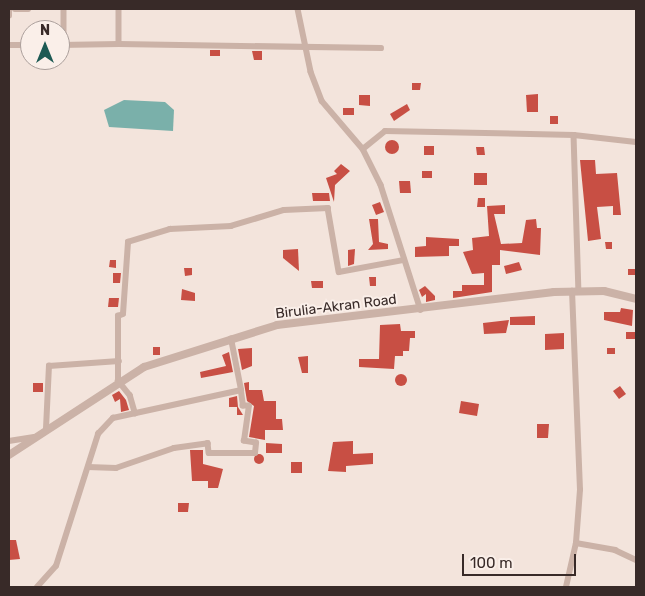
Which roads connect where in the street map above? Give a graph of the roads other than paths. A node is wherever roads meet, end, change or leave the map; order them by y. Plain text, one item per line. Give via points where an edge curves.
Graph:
1 (9, 9) edge
2 (15, 9) edge
3 (28, 9) edge
4 (119, 9) edge
5 (298, 9) edge
6 (9, 16) edge
7 (70, 44) edge
8 (119, 44) junction
9 (306, 47) junction
10 (381, 48) dead end
11 (574, 135) junction
12 (636, 142) edge
13 (363, 149) junction
14 (404, 260) junction
15 (575, 291) junction
16 (636, 298) edge
17 (421, 310) junction
18 (231, 339) junction
19 (119, 361) junction
20 (118, 381) junction
21 (240, 390) junction
22 (135, 414) junction
23 (46, 429) junction
24 (36, 436) junction
25 (9, 441) edge
26 (9, 455) edge
27 (88, 467) junction
28 (576, 543) junction
29 (636, 560) edge
30 (37, 587) edge
31 (566, 587) edge

1 - 6 street
2 - 3 street
4 - 8 street
5 - 9 street
7 - 8 street
8 - 9 street
9 - 10 street
9 - 13 street via 322,101
11 - 12 street
11 - 13 street via 385,131
11 - 15 street
13 - 14 street via 390,208
14 - 17 street
14 - 19 street via 339,272 328,208 284,210 231,226 170,229 128,242 123,314 118,316
15 - 16 street, Birulia-Akran Road
15 - 17 street, Birulia-Akran Road
15 - 28 street via 580,490
17 - 18 street, Birulia-Akran Road via 276,325
18 - 20 street, Birulia-Akran Road via 144,367
18 - 21 street
19 - 20 street
19 - 23 street via 49,366
20 - 22 street via 130,396
20 - 23 street, Birulia-Akran Road
21 - 22 street
21 - 27 street via 243,406 249,406 244,441 256,443 255,453 209,453 208,443 174,448 116,468
22 - 27 street via 113,418 98,434
23 - 24 street, Birulia-Akran Road
24 - 25 street
24 - 26 street, Birulia-Akran Road
27 - 30 street via 56,566
28 - 29 street via 614,550
28 - 31 street

